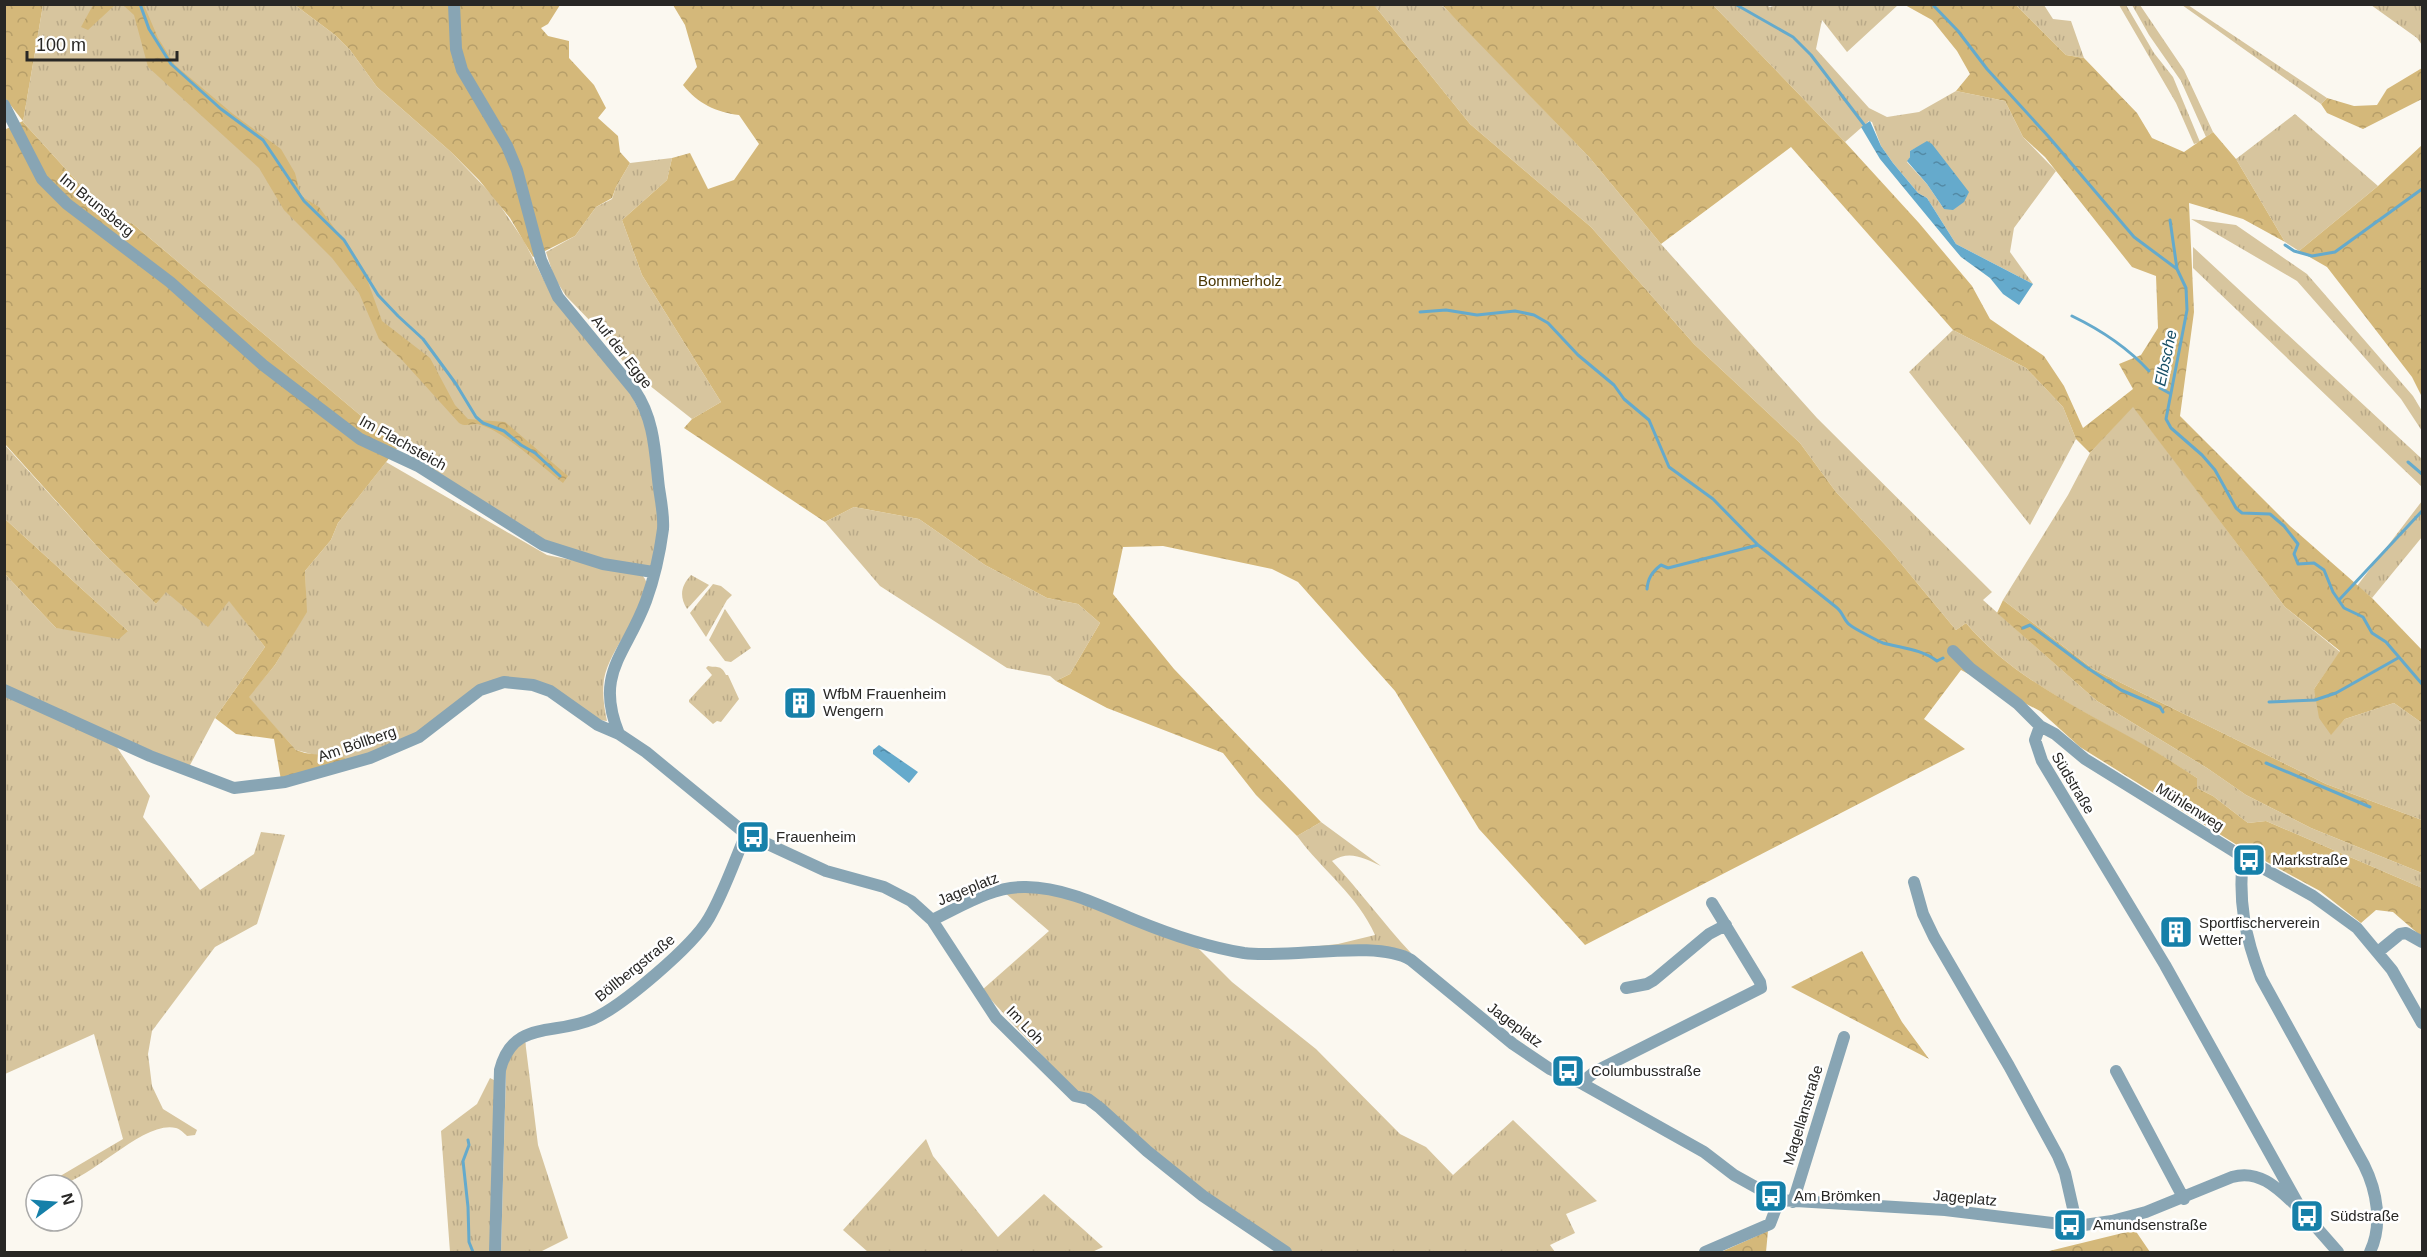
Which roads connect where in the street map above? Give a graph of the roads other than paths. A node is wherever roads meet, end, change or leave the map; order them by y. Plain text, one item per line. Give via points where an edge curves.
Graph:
1 (454, 4) edge
2 (4, 105) edge
3 (170, 282) joint
4 (653, 572) junction
5 (1953, 651) dead end
6 (4, 690) edge
7 (2040, 726) junction
8 (619, 734) junction
9 (746, 834) junction
10 (2243, 857) junction
11 (1914, 882) dead end
12 (1712, 903) dead end
13 (932, 920) junction
14 (1726, 925) junction
15 (2422, 942) edge
16 (2378, 952) junction
17 (1626, 988) dead end
18 (2422, 1023) edge
19 (1844, 1037) dead end
20 (2116, 1071) dead end
21 (1581, 1083) junction
22 (2184, 1199) junction
23 (1779, 1200) junction
24 (1793, 1202) junction
25 (2302, 1211) junction
26 (2077, 1226) junction
27 (495, 1252) edge
28 (1286, 1252) edge
29 (1705, 1252) edge
30 (2338, 1252) edge
31 (2370, 1252) edge

1 - 4 street, Auf der Egge via 456,49 462,69 517,170 550,284 635,391 647,412 663,528
2 - 3 street, Im Brunsberg via 42,179 67,204
3 - 4 street, Im Flachsteich via 263,365 360,439 418,466 543,545 603,564
4 - 8 street, Auf der Egge via 645,603 611,675 610,707
5 - 7 street, Mühlenweg
6 - 8 street, Am Böllberg via 150,756 234,788 285,782 397,748 480,690 504,682 550,691 598,726
7 - 10 street, Mühlenweg via 2085,759
7 - 25 street, Südstraße via 2035,740 2042,761 2165,965
8 - 9 street, Am Böllberg
9 - 13 street, Im Loh via 826,871 884,887 911,901
9 - 27 street, Böllbergstraße via 696,938 613,1008 593,1019 521,1037 512,1043 500,1070
10 - 16 street, Mühlenweg via 2320,900 2357,928
10 - 31 street via 2241,907 2261,978 2373,1187 2377,1222
11 - 26 street via 1934,937 2058,1156
12 - 14 street
13 - 21 street, Jageplatz via 996,891 1018,887 1053,889 1189,940 1243,952 1393,952 1411,960 1550,1070
13 - 28 street, Im Loh via 996,1018 1075,1096 1088,1099 1203,1196
14 - 17 street via 1709,934 1654,980
14 - 21 street via 1761,988 1596,1071
15 - 16 street via 2400,934
16 - 18 street, Mühlenweg via 2402,985
19 - 24 street, Magellanstraße
20 - 22 street
21 - 23 street, Jageplatz via 1704,1152 1734,1175
22 - 25 street, Jageplatz via 2232,1177 2250,1174 2267,1181
22 - 26 street, Jageplatz via 2128,1217
23 - 24 street, Jageplatz
23 - 29 street via 1770,1224
24 - 26 street, Jageplatz via 1945,1210
25 - 30 street, Südstraße

